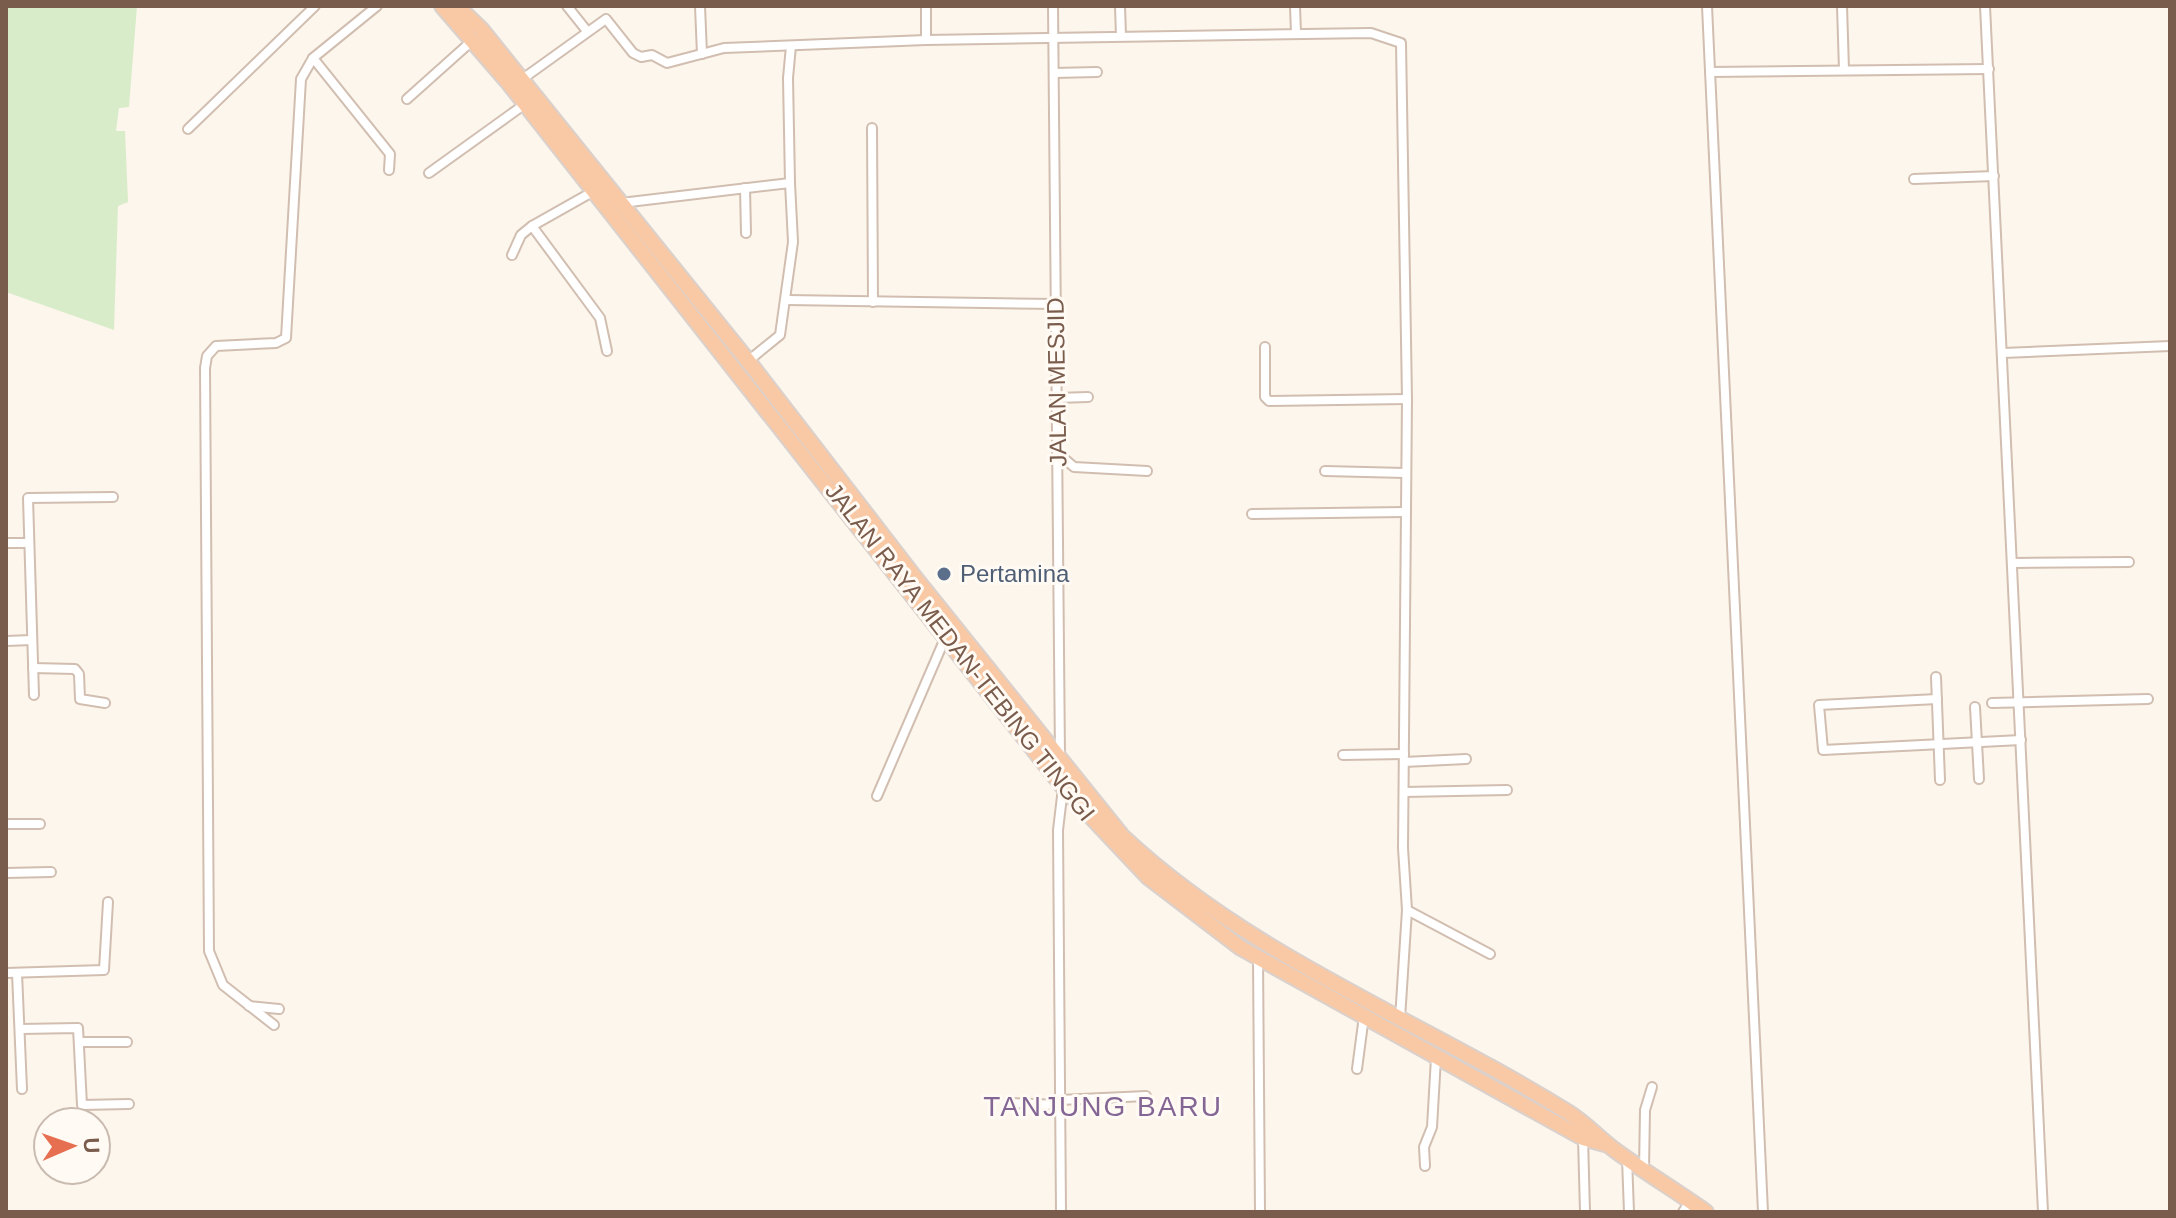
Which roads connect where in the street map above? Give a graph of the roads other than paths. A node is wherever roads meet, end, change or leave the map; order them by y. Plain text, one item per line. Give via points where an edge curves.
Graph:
1 (315, 6) edge
2 (377, 6) edge
3 (442, 6) edge
4 (457, 6) edge
5 (567, 6) edge
6 (700, 6) edge
7 (926, 6) edge
8 (1053, 6) edge
9 (1120, 6) edge
10 (1295, 6) edge
11 (1707, 6) edge
12 (1842, 6) edge
13 (1985, 6) edge
14 (587, 31) junction
15 (1296, 33) junction
16 (1121, 36) junction
17 (1053, 37) junction
18 (473, 40) junction
19 (926, 40) junction
20 (791, 46) junction
21 (702, 54) junction
22 (313, 58) junction
23 (1989, 69) junction
24 (1844, 70) junction
25 (1097, 72) dead end
26 (1710, 72) junction
27 (1054, 73) junction
28 (521, 80) junction
29 (407, 99) dead end
30 (525, 104) junction
31 (872, 128) dead end
32 (188, 129) dead end
33 (389, 170) dead end
34 (429, 173) dead end
35 (1994, 176) junction
36 (1914, 179) dead end
37 (790, 183) junction
38 (745, 188) junction
39 (594, 191) junction
40 (620, 203) junction
41 (532, 226) junction
42 (746, 233) dead end
43 (512, 255) dead end
44 (787, 300) junction
45 (873, 302) junction
46 (1056, 304) junction
47 (710, 327) junction
48 (2170, 346) edge
49 (1265, 347) dead end
50 (607, 351) dead end
51 (2003, 353) junction
52 (748, 361) junction
53 (1088, 397) dead end
54 (1056, 398) junction
55 (1407, 399) junction
56 (1059, 455) junction
57 (1147, 471) dead end
58 (1325, 471) dead end
59 (1405, 473) junction
60 (113, 497) dead end
61 (1405, 512) junction
62 (1252, 514) dead end
63 (6, 543) edge
64 (29, 543) junction
65 (2129, 562) dead end
66 (2013, 563) junction
67 (946, 636) junction
68 (32, 640) junction
69 (6, 641) edge
70 (33, 668) junction
71 (1936, 677) dead end
72 (34, 695) dead end
73 (1937, 699) junction
74 (2148, 699) dead end
75 (2020, 701) junction
76 (105, 703) dead end
77 (1992, 703) dead end
78 (1975, 707) dead end
79 (2021, 740) junction
80 (1977, 742) junction
81 (1938, 744) junction
82 (1343, 755) dead end
83 (1404, 758) junction
84 (1060, 759) junction
85 (1466, 759) dead end
86 (1979, 779) dead end
87 (1940, 780) dead end
88 (1063, 787) junction
89 (1507, 790) dead end
90 (1404, 792) junction
91 (877, 796) dead end
92 (6, 824) edge
93 (40, 824) dead end
94 (51, 872) dead end
95 (6, 873) edge
96 (108, 902) dead end
97 (1407, 910) junction
98 (1490, 954) dead end
99 (1258, 959) junction
100 (6, 973) edge
101 (17, 973) junction
102 (249, 1006) junction
103 (279, 1009) dead end
104 (1364, 1016) junction
105 (1400, 1019) junction
106 (274, 1025) dead end
107 (20, 1029) junction
108 (81, 1042) junction
109 (127, 1042) dead end
110 (1436, 1058) junction
111 (1357, 1069) dead end
112 (1652, 1087) dead end
113 (22, 1089) dead end
114 (1146, 1096) dead end
115 (1060, 1102) junction
116 (1011, 1103) dead end
117 (129, 1104) dead end
118 (1583, 1138) junction
119 (1609, 1146) junction
120 (1627, 1159) junction
121 (1425, 1166) dead end
122 (1644, 1170) junction
123 (1686, 1206) edge
124 (1061, 1212) edge
125 (1260, 1212) edge
126 (1585, 1212) edge
127 (1629, 1212) edge
128 (1706, 1212) edge
129 (1763, 1212) edge
130 (2043, 1212) edge

1 - 32 street
2 - 22 street
3 - 18 highway, JALAN RAYA MEDAN-TEBING TINGGI
4 - 28 highway, JALAN RAYA MEDAN-TEBING TINGGI
5 - 14 street
6 - 21 street
7 - 19 street
8 - 17 street, JALAN MESJID
9 - 16 street
10 - 15 street
11 - 26 street
12 - 24 street
13 - 23 street
14 - 21 street via 601,20 609,21 633,53 652,55 663,63
14 - 28 street
15 - 16 street
15 - 55 street via 1371,33 1401,43
16 - 17 street
17 - 19 street
17 - 27 street, JALAN MESJID
18 - 29 street
18 - 30 highway, JALAN RAYA MEDAN-TEBING TINGGI
19 - 20 street
20 - 21 street via 724,48
20 - 37 street
22 - 33 street via 390,154
22 - 102 street via 300,88 289,332 276,343 216,346 205,368 209,951 223,985
23 - 24 street
23 - 35 street
24 - 26 street
25 - 27 street
26 - 129 street
27 - 46 street, JALAN MESJID
28 - 40 highway, JALAN RAYA MEDAN-TEBING TINGGI
30 - 34 street
30 - 39 highway, JALAN RAYA MEDAN-TEBING TINGGI
31 - 45 street
35 - 36 street
35 - 51 street
37 - 38 street
37 - 44 street via 793,242
38 - 40 street
38 - 42 street
39 - 41 street
39 - 47 highway, JALAN RAYA MEDAN-TEBING TINGGI
40 - 47 highway, JALAN RAYA MEDAN-TEBING TINGGI
41 - 43 street
41 - 50 street via 600,318
44 - 45 street
44 - 52 street via 780,335
45 - 46 street
46 - 54 street, JALAN MESJID
47 - 52 highway, JALAN RAYA MEDAN-TEBING TINGGI
47 - 67 highway, JALAN RAYA MEDAN-TEBING TINGGI
48 - 51 street
49 - 55 street via 1269,401
51 - 66 street
52 - 84 highway, JALAN RAYA MEDAN-TEBING TINGGI
53 - 54 street
54 - 56 street, JALAN MESJID
55 - 59 street
56 - 57 street via 1074,467
56 - 84 street, JALAN MESJID
58 - 59 street
59 - 61 street
60 - 64 street via 28,497
61 - 62 street
61 - 83 street
63 - 64 street
64 - 68 street
65 - 66 street
66 - 75 street
67 - 88 highway, JALAN RAYA MEDAN-TEBING TINGGI
67 - 91 street
68 - 69 street
68 - 70 street
70 - 72 street
70 - 76 street via 75,669 80,699
71 - 73 street
73 - 81 street
73 - 81 street via 1819,705 1823,750
74 - 75 street
75 - 77 street
75 - 79 street
78 - 80 street
79 - 80 street
79 - 130 street
80 - 81 street
80 - 86 street
81 - 87 street
82 - 83 street
83 - 85 street
83 - 90 street
84 - 105 highway, JALAN RAYA MEDAN-TEBING TINGGI via 1122,836 1180,886 1274,950
88 - 99 highway, JALAN RAYA MEDAN-TEBING TINGGI via 1148,877
88 - 115 street via 1058,830
89 - 90 street
90 - 97 street
92 - 93 street
94 - 95 street
96 - 101 street via 106,968
97 - 98 street
97 - 105 street
99 - 104 highway, JALAN RAYA MEDAN-TEBING TINGGI
99 - 125 street
100 - 101 street
101 - 107 street
102 - 103 street
102 - 106 street
104 - 110 highway, JALAN RAYA MEDAN-TEBING TINGGI
104 - 111 street
105 - 119 highway, JALAN RAYA MEDAN-TEBING TINGGI via 1568,1112
107 - 108 street via 74,1027 80,1030
107 - 113 street
108 - 109 street
108 - 117 street via 82,1105
110 - 118 highway, JALAN RAYA MEDAN-TEBING TINGGI
110 - 121 street
112 - 122 street via 1645,1110
114 - 115 street
115 - 116 street
115 - 124 street
118 - 119 highway, JALAN RAYA MEDAN-TEBING TINGGI
118 - 126 street
119 - 120 highway, JALAN RAYA MEDAN-TEBING TINGGI
120 - 122 highway, JALAN RAYA MEDAN-TEBING TINGGI
120 - 127 street
122 - 123 highway, JALAN RAYA MEDAN-TEBING TINGGI
123 - 128 highway, JALAN RAYA MEDAN-TEBING TINGGI

